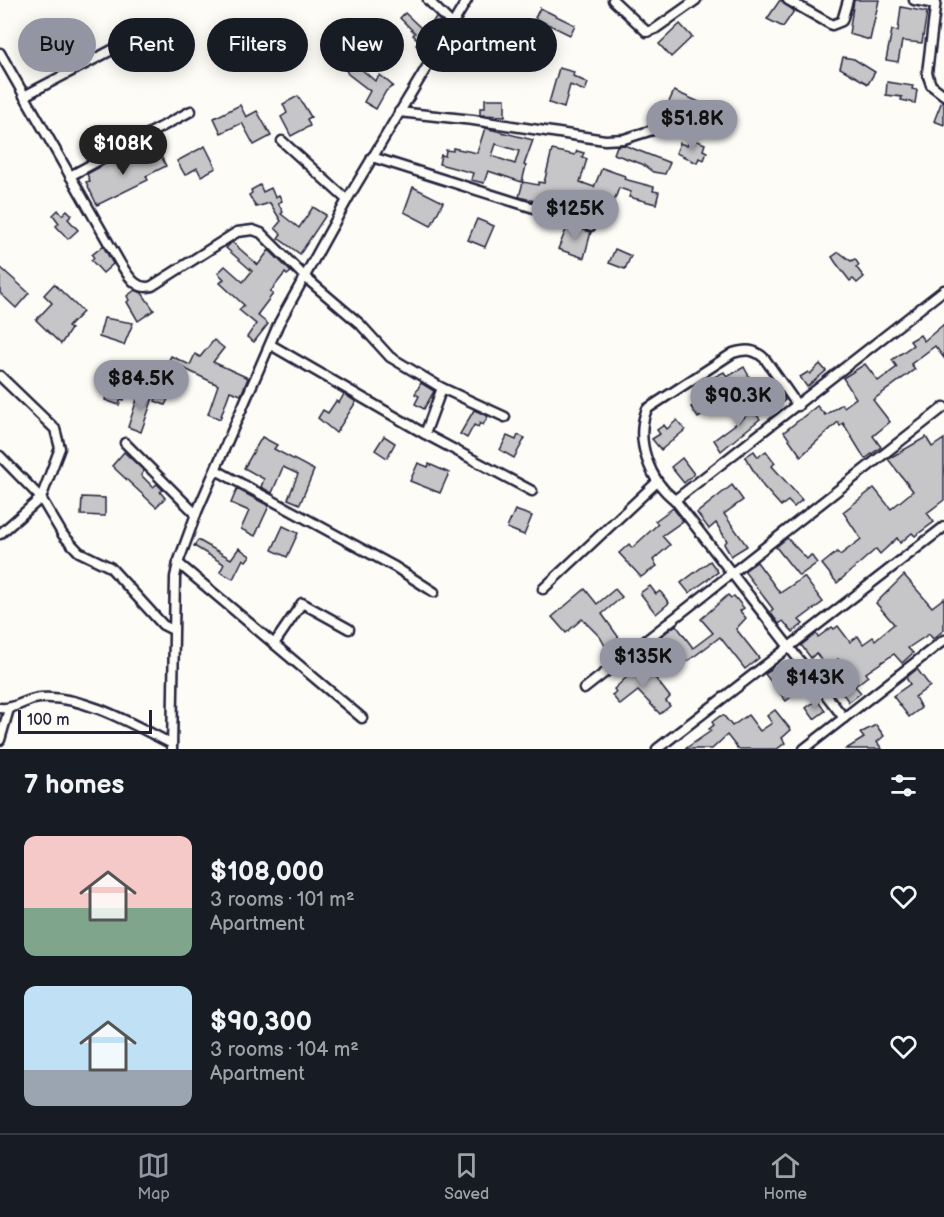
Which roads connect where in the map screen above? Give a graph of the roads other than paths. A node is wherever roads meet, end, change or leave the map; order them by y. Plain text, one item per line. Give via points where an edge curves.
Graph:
1 (428, 0) edge
2 (468, 0) edge
3 (613, 0) edge
4 (696, 0) edge
5 (788, 0) edge
6 (848, 0) edge
7 (914, 0) edge
8 (935, 2) edge
9 (446, 18) edge
10 (456, 18) edge
11 (108, 52) edge
12 (0, 53) edge
13 (423, 72) edge
14 (944, 95) edge
15 (24, 96) junction
16 (191, 111) dead end
17 (399, 112) junction
18 (681, 121) dead end
19 (282, 141) dead end
20 (372, 157) junction
21 (70, 176) junction
22 (346, 200) junction
23 (591, 226) dead end
24 (306, 278) junction
25 (944, 290) edge
26 (271, 345) junction
27 (0, 376) edge
28 (442, 388) junction
29 (798, 406) junction
30 (944, 407) edge
31 (505, 417) dead end
32 (426, 434) junction
33 (124, 443) dead end
34 (0, 456) edge
35 (216, 470) junction
36 (657, 482) junction
37 (532, 491) dead end
38 (41, 498) junction
39 (675, 500) junction
40 (196, 514) junction
41 (944, 526) edge
42 (0, 534) edge
43 (177, 563) junction
44 (730, 574) junction
45 (543, 589) dead end
46 (434, 592) dead end
47 (349, 629) dead end
48 (173, 630) junction
49 (944, 640) edge
50 (274, 644) junction
51 (788, 647) junction
52 (584, 689) dead end
53 (4, 709) edge
54 (362, 718) dead end
55 (844, 718) junction
56 (0, 740) edge
57 (172, 747) edge
58 (657, 749) edge
59 (806, 749) edge

1 - 9 street
2 - 10 street
3 - 4 street via 647,32
5 - 6 street via 832,25 842,21
7 - 8 street
8 - 14 street via 927,73 931,85
11 - 15 street
12 - 15 street
13 - 17 street
15 - 21 street
16 - 21 street
17 - 18 street via 605,140 624,140
17 - 20 street
19 - 22 street
20 - 22 street
20 - 23 street
21 - 24 street via 126,273 145,289 246,230 261,233
22 - 24 street
24 - 26 street via 279,323
24 - 28 street via 360,324 390,357
25 - 29 street
26 - 32 street
26 - 35 street via 257,369
27 - 38 street via 58,436 60,448
28 - 31 street
28 - 32 street
29 - 36 street via 760,354 745,349 733,353 647,409 643,421 645,448
29 - 39 street
30 - 44 street
32 - 37 street
33 - 40 street
34 - 38 street
35 - 40 street
35 - 46 street
36 - 39 street
36 - 45 street
38 - 42 street
38 - 48 street via 63,535 79,552 110,567 163,625
39 - 44 street
40 - 43 street
41 - 51 street
43 - 48 street
43 - 50 street
44 - 51 street
44 - 52 street
47 - 50 street via 302,603
48 - 57 street
49 - 55 street
50 - 54 street
51 - 55 street
51 - 58 street
53 - 56 street
53 - 57 street via 40,698 58,698 127,722
55 - 59 street

